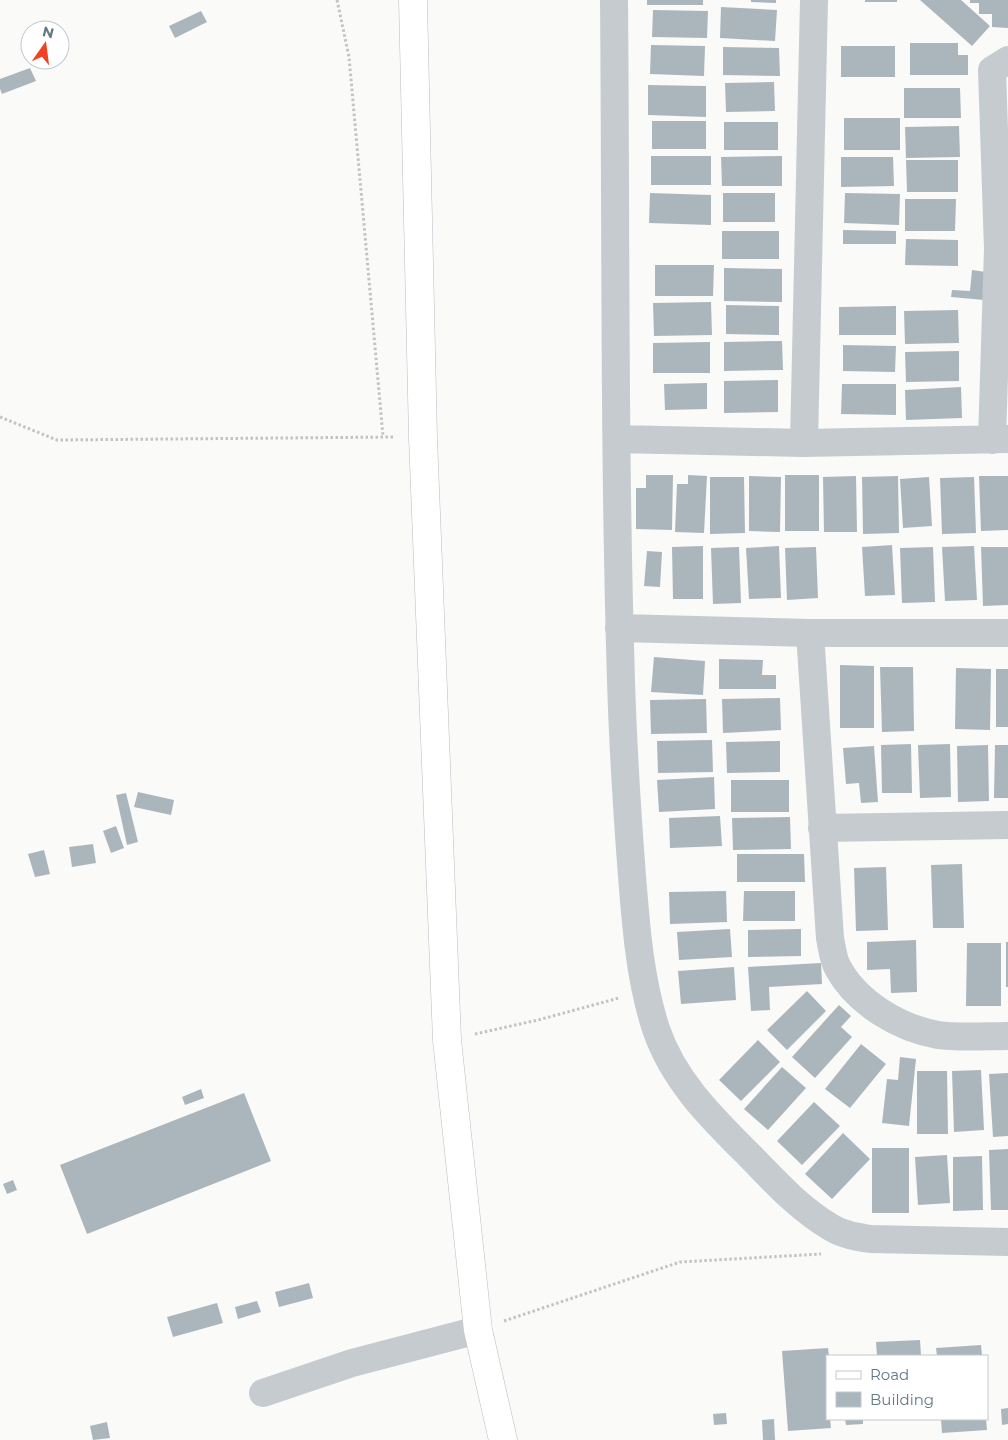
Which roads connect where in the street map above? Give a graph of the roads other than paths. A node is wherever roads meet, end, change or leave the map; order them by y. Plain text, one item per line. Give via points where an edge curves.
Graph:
1 (413, 0) edge
2 (614, 0) edge
3 (814, 0) edge
4 (1008, 60) edge
5 (1003, 249) edge
6 (618, 439) junction
7 (1000, 440) edge
8 (804, 443) junction
9 (620, 628) junction
10 (810, 633) junction
11 (1008, 633) edge
12 (1008, 825) edge
13 (822, 828) junction
14 (1008, 1036) edge
15 (1008, 1242) edge
16 (478, 1330) junction
17 (263, 1393) dead end
18 (503, 1440) edge

1 - 16 main road via 422,438 447,1040
2 - 6 street
3 - 8 street
4 - 5 street via 992,70
5 - 7 street
6 - 8 street
6 - 9 street
7 - 8 street
9 - 10 street
9 - 15 street via 624,772 635,913 645,990 664,1050 675,1071 701,1106 792,1199 833,1229 870,1239
10 - 11 street
10 - 13 street
12 - 13 street
13 - 14 street via 830,938 837,967 850,985 870,1004 914,1028 939,1035
16 - 17 street via 352,1363
16 - 18 main road

